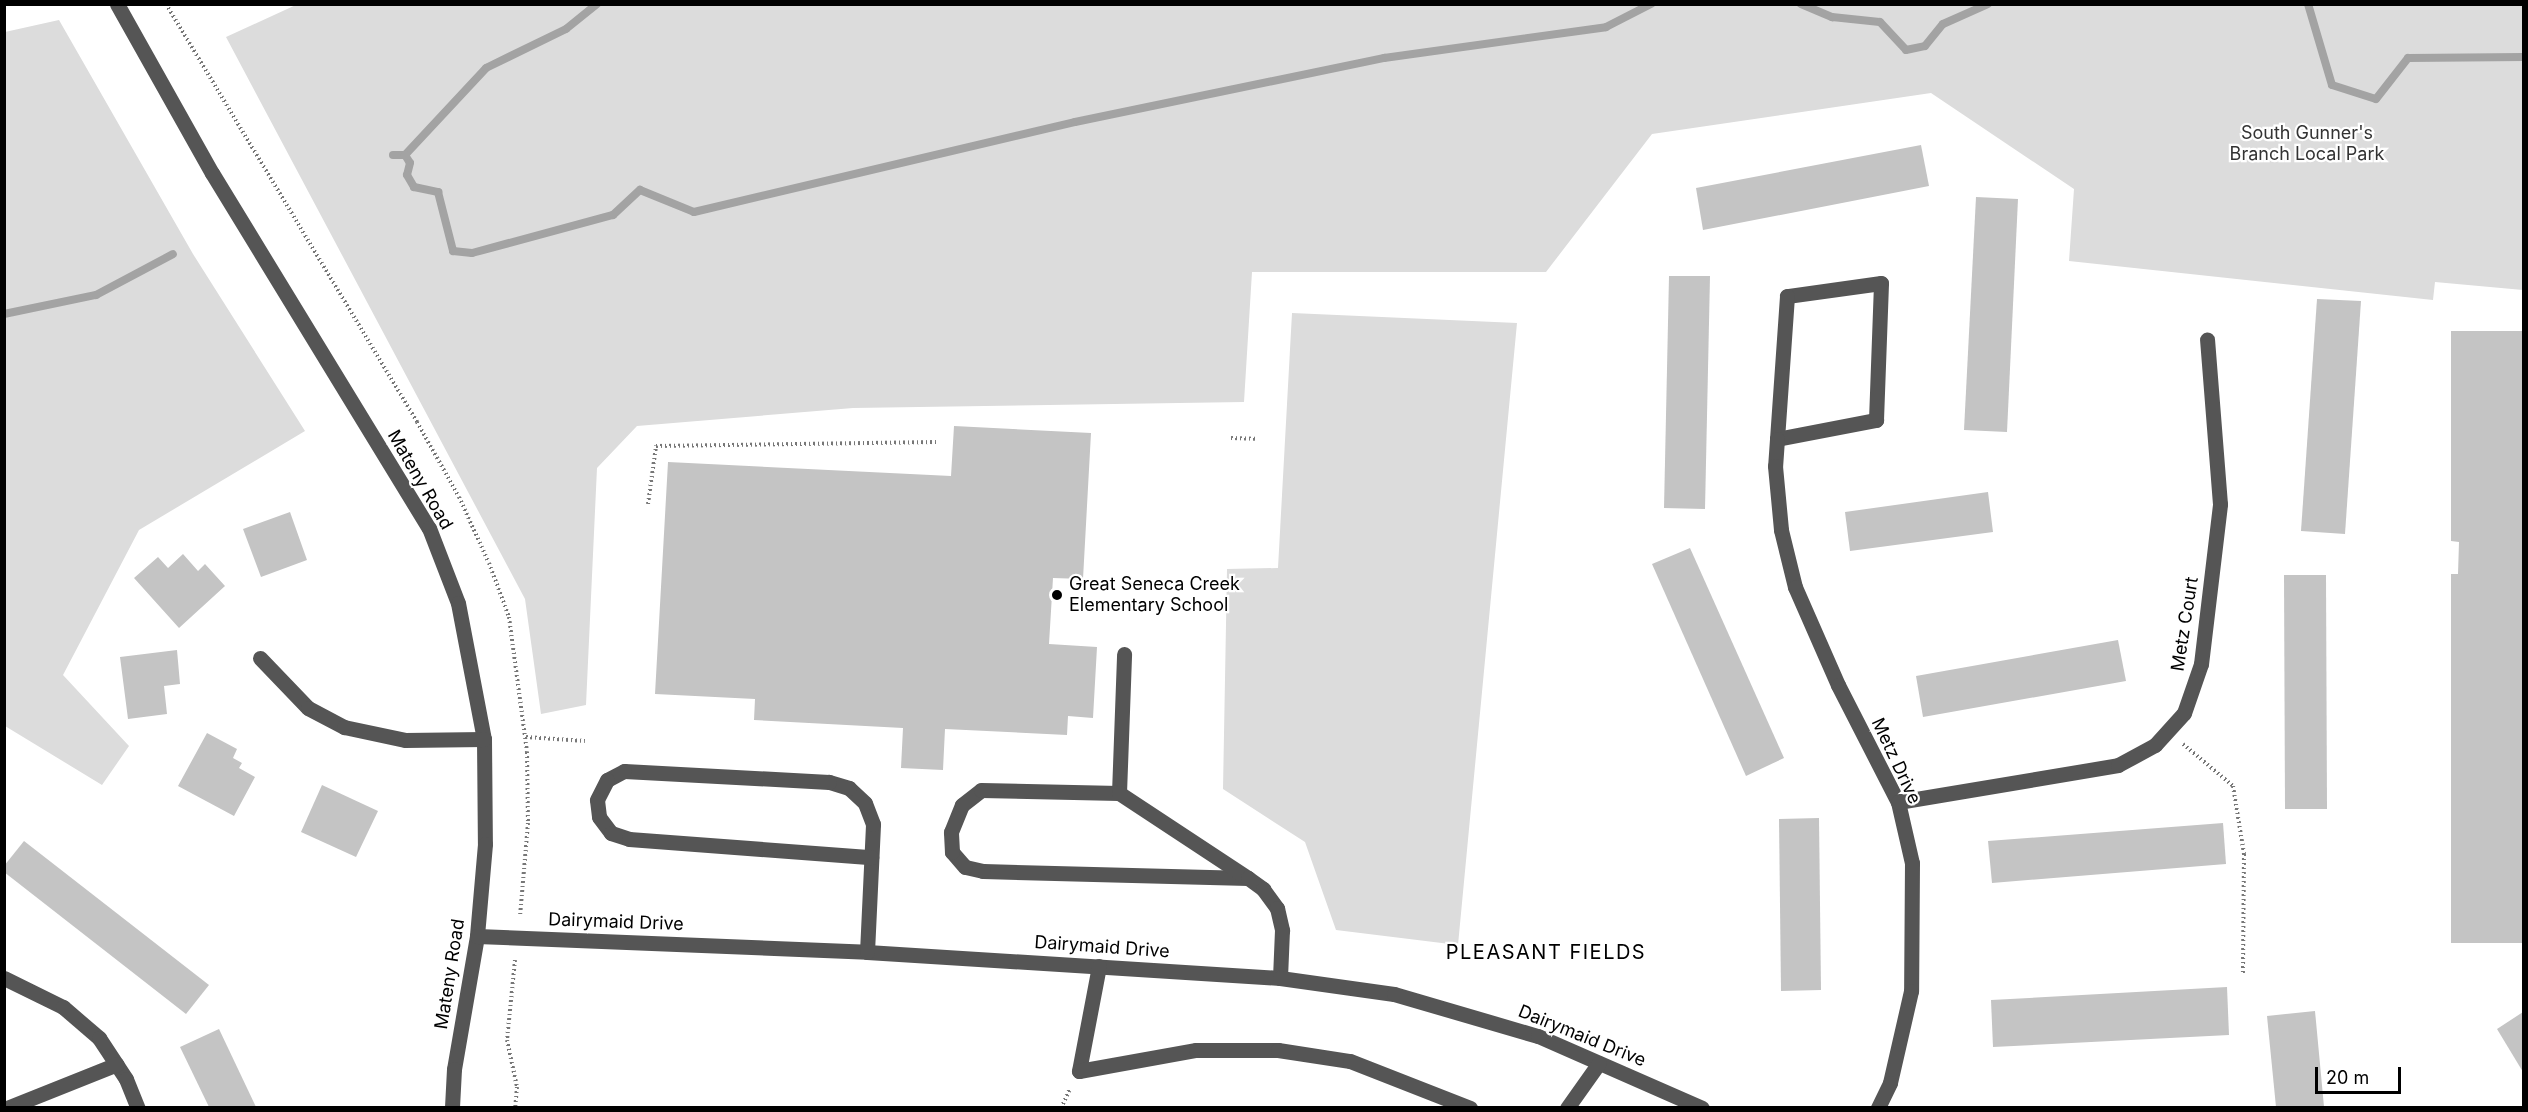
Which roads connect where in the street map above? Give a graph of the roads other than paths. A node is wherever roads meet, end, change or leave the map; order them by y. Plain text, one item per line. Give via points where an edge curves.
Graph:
1 (117, 4) edge
2 (2207, 340) dead end
3 (1777, 440) junction
4 (1124, 654) dead end
5 (260, 658) dead end
6 (484, 739) junction
7 (1119, 792) junction
8 (1898, 802) junction
9 (871, 857) junction
10 (1248, 878) junction
11 (477, 936) junction
12 (867, 952) junction
13 (1099, 966) junction
14 (4, 978) edge
15 (1280, 978) junction
16 (1599, 1062) junction
17 (117, 1064) junction
18 (7, 1107) edge
19 (138, 1107) edge
20 (452, 1107) edge
21 (1470, 1107) edge
22 (1567, 1107) edge
23 (1702, 1107) edge
24 (1878, 1107) edge

1 - 6 street, Mateny Road via 212,173 429,528 458,603
2 - 8 street, Metz Court via 2220,504 2201,664 2184,712 2155,745 2118,765
3 - 3 street, Metz Drive via 1787,296 1881,283 1876,420
3 - 8 street, Metz Drive via 1775,466 1781,530 1795,587 1838,686
4 - 7 street
5 - 6 street via 308,708 344,727 405,740
6 - 11 street, Mateny Road via 485,844
7 - 10 street
7 - 10 street via 981,790 962,805 951,832 952,852 965,867 1005,873
8 - 24 street, Metz Drive via 1912,863 1911,991 1890,1083
9 - 9 street via 873,824 865,803 849,788 829,782 624,771 607,780 597,800 599,817 611,833 629,838
9 - 12 street
10 - 15 street via 1263,889 1277,908 1282,930
11 - 12 street, Dairymaid Drive
11 - 20 street, Mateny Road via 454,1069
12 - 13 street, Dairymaid Drive
13 - 15 street, Dairymaid Drive
13 - 21 street via 1079,1071 1196,1050 1278,1050 1350,1061
14 - 17 street via 63,1007 99,1038
15 - 16 street, Dairymaid Drive via 1394,994 1538,1036
16 - 22 street
16 - 23 street, Dairymaid Drive
17 - 18 street
17 - 19 street

